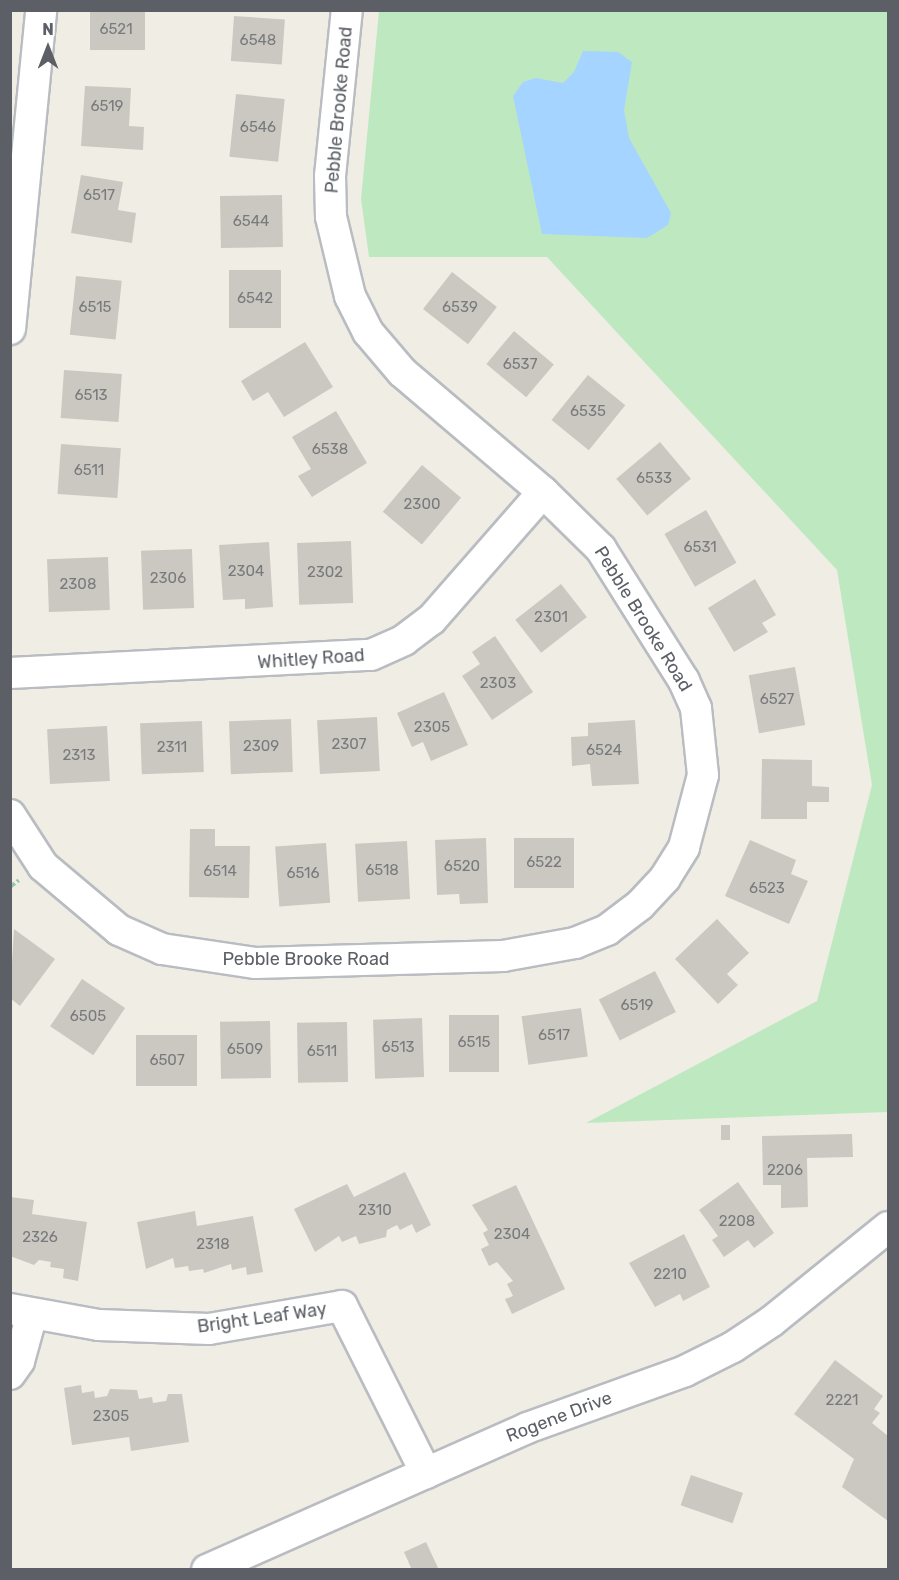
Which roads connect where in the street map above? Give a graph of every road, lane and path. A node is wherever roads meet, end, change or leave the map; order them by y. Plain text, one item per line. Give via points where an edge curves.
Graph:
1 (40, 10) edge
2 (347, 10) edge
3 (10, 329) edge
4 (543, 492) junction
5 (10, 673) edge
6 (10, 815) edge
7 (888, 1227) edge
8 (21, 1312) edge
9 (10, 1374) edge
10 (426, 1473) junction
11 (207, 1569) edge

1 - 3 street
2 - 4 street, Pebble Brooke Road via 330,176 331,217 350,296 368,332 402,372
4 - 5 street, Whitley Road via 431,620 404,640 371,655
4 - 6 street, Pebble Brooke Road via 601,549 615,570 684,681 702,740 704,775 684,847 665,878 640,905 607,930 575,943 503,956 256,963 202,959 162,949 119,930 44,866
7 - 10 street, Rogene Drive via 772,1322 733,1347 685,1371 527,1428
8 - 9 street, Bright Leaf Way via 19,1361
8 - 10 street, Bright Leaf Way via 99,1325 209,1329 342,1306
10 - 11 street, Rogene Drive

